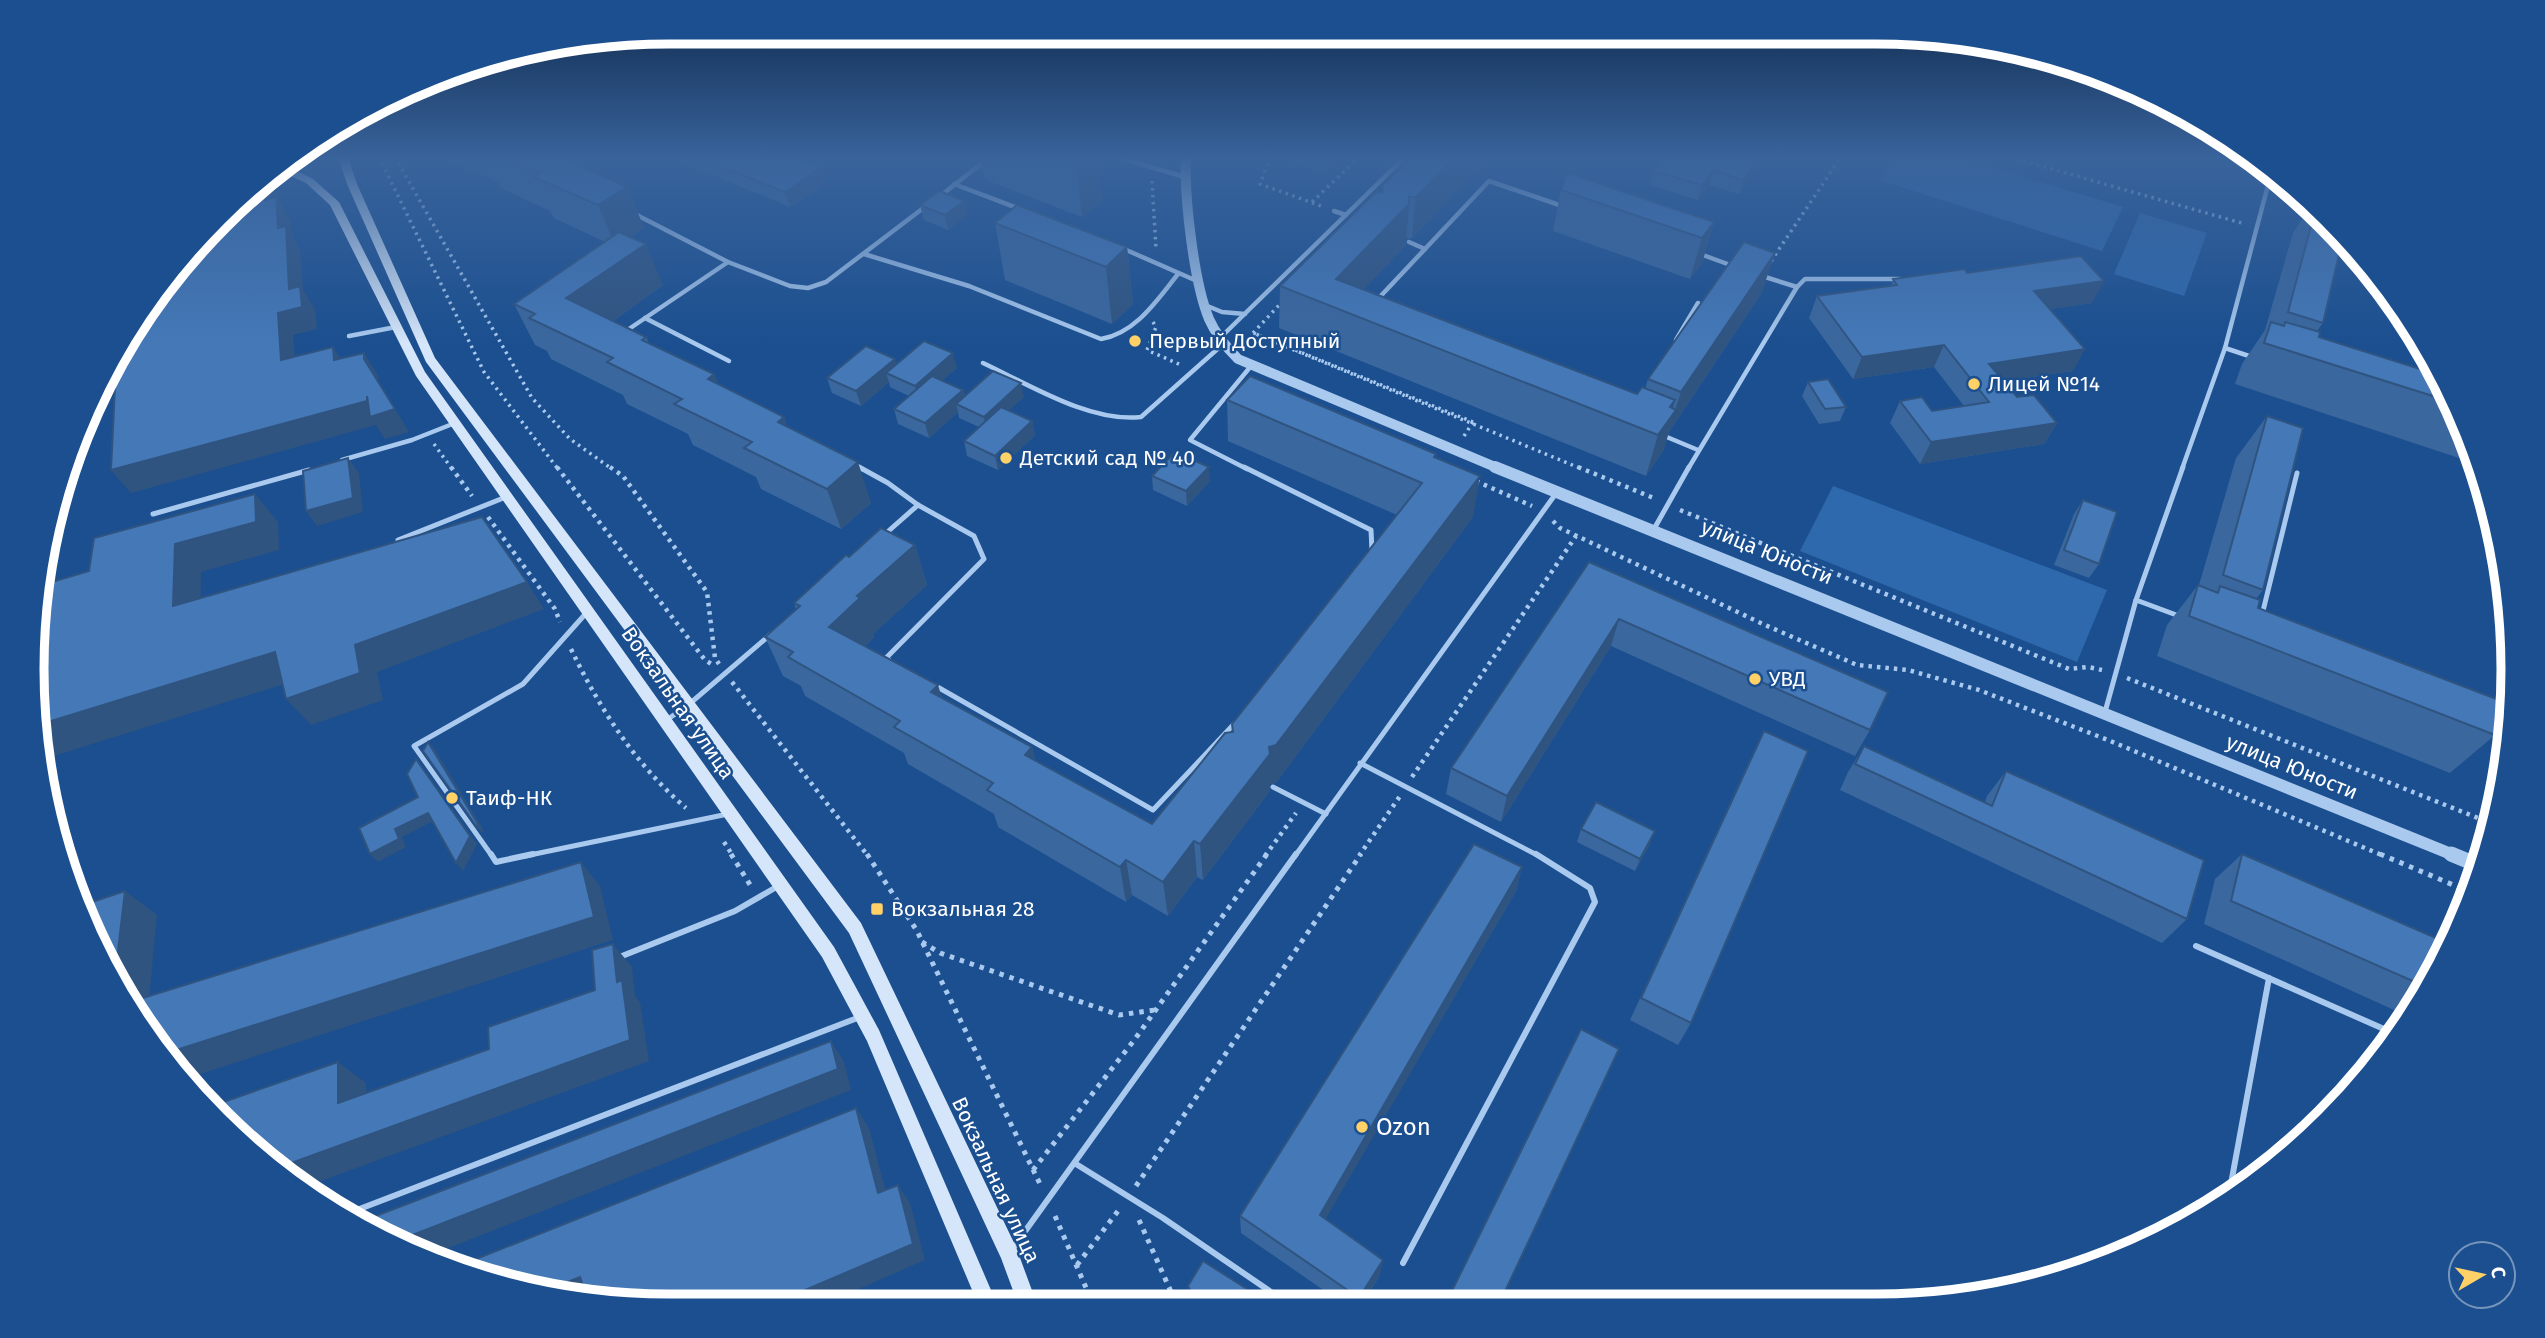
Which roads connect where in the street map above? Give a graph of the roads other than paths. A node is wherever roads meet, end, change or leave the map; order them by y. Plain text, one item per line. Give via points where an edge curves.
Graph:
1 (343, 219) edge
2 (368, 219) edge
3 (646, 219) edge
4 (908, 219) edge
5 (1190, 219) edge
6 (1342, 219) edge
7 (1452, 219) edge
8 (2259, 219) edge
9 (1409, 242) dead end
10 (1425, 248) junction
11 (1122, 249) edge
12 (1696, 253) edge
13 (864, 254) junction
14 (727, 261) junction
15 (1735, 267) edge
16 (1178, 274) junction
17 (1761, 276) edge
18 (1900, 279) edge
19 (1197, 281) junction
20 (1797, 288) junction
21 (1698, 303) edge
22 (1205, 305) junction
23 (1370, 307) edge
24 (1245, 314) junction
25 (645, 318) junction
26 (396, 327) junction
27 (349, 336) dead end
28 (635, 340) edge
29 (1221, 342) junction
30 (2225, 348) junction
31 (1670, 350) edge
32 (2262, 360) edge
33 (729, 361) dead end
34 (983, 363) dead end
35 (1251, 366) junction
36 (455, 423) junction
37 (1650, 430) edge
38 (1698, 450) junction
39 (335, 462) edge
40 (851, 463) edge
41 (322, 466) edge
42 (2297, 473) edge
43 (1557, 492) junction
44 (507, 496) junction
45 (918, 505) junction
46 (153, 513) dead end
47 (1654, 528) junction
48 (398, 540) edge
49 (877, 541) edge
50 (1372, 553) edge
51 (2136, 600) junction
52 (588, 611) junction
53 (2183, 618) dead end
54 (2261, 618) edge
55 (776, 629) edge
56 (898, 665) edge
57 (922, 678) edge
58 (687, 706) junction
59 (2104, 713) junction
60 (1239, 719) edge
61 (666, 721) junction
62 (1208, 752) junction
63 (1219, 759) edge
64 (1360, 763) junction
65 (1273, 787) edge
66 (731, 814) junction
67 (1326, 814) junction
68 (2470, 862) edge
69 (781, 884) junction
70 (2196, 946) dead end
71 (605, 963) edge
72 (2269, 978) junction
73 (863, 1016) junction
74 (2386, 1030) edge
75 (1076, 1164) junction
76 (2231, 1183) edge
77 (356, 1210) edge
78 (1009, 1254) junction
79 (1403, 1263) dead end
80 (984, 1294) edge
81 (1024, 1294) edge
82 (1274, 1294) edge

1 - 26 main road, Вокзальная улица
2 - 58 main road, Вокзальная улица via 430,359
3 - 14 lane
4 - 13 lane
5 - 19 street
6 - 24 lane
7 - 10 lane
8 - 30 lane
9 - 10 lane
10 - 23 lane
11 - 16 lane
12 - 15 lane
13 - 14 lane via 826,282 808,288 790,286
13 - 16 lane via 969,286 1101,339 1123,333
14 - 25 lane
16 - 19 lane
17 - 20 lane
18 - 20 lane via 1805,279
19 - 22 street
20 - 38 lane
21 - 31 lane
22 - 24 lane
22 - 29 street
24 - 29 lane
25 - 28 lane via 623,333
25 - 33 lane
26 - 27 lane
26 - 36 main road, Вокзальная улица via 420,373
29 - 34 lane via 1141,417 1132,420 1081,407
29 - 35 street, улица Юности
30 - 32 lane
30 - 51 lane
35 - 43 street, улица Юности
35 - 50 lane via 1190,440 1371,530
36 - 39 lane
36 - 44 main road, Вокзальная улица
37 - 38 lane
38 - 47 lane
40 - 45 lane
41 - 46 lane
42 - 54 lane
43 - 47 street, улица Юности
43 - 64 lane
44 - 48 lane
44 - 52 main road, Вокзальная улица
45 - 49 lane
45 - 56 lane via 974,536 984,559 886,658
47 - 59 street, улица Юности
51 - 53 lane
51 - 59 lane
52 - 61 main road, Вокзальная улица
52 - 66 lane via 523,684 414,746 496,862
55 - 58 lane
57 - 62 lane via 1153,810
58 - 61 lane
58 - 78 main road, Вокзальная улица via 855,928
59 - 68 street, улица Юности
60 - 62 lane
61 - 66 main road, Вокзальная улица
62 - 63 lane
64 - 67 lane
64 - 79 lane via 1541,857 1590,888 1595,902
65 - 67 lane
66 - 69 main road, Вокзальная улица
67 - 75 lane
69 - 71 lane via 735,911
69 - 73 main road, Вокзальная улица via 828,952
70 - 72 lane
72 - 74 lane
72 - 76 lane
73 - 77 lane
73 - 80 main road, Вокзальная улица
75 - 78 lane
75 - 82 lane
78 - 81 main road, Вокзальная улица

